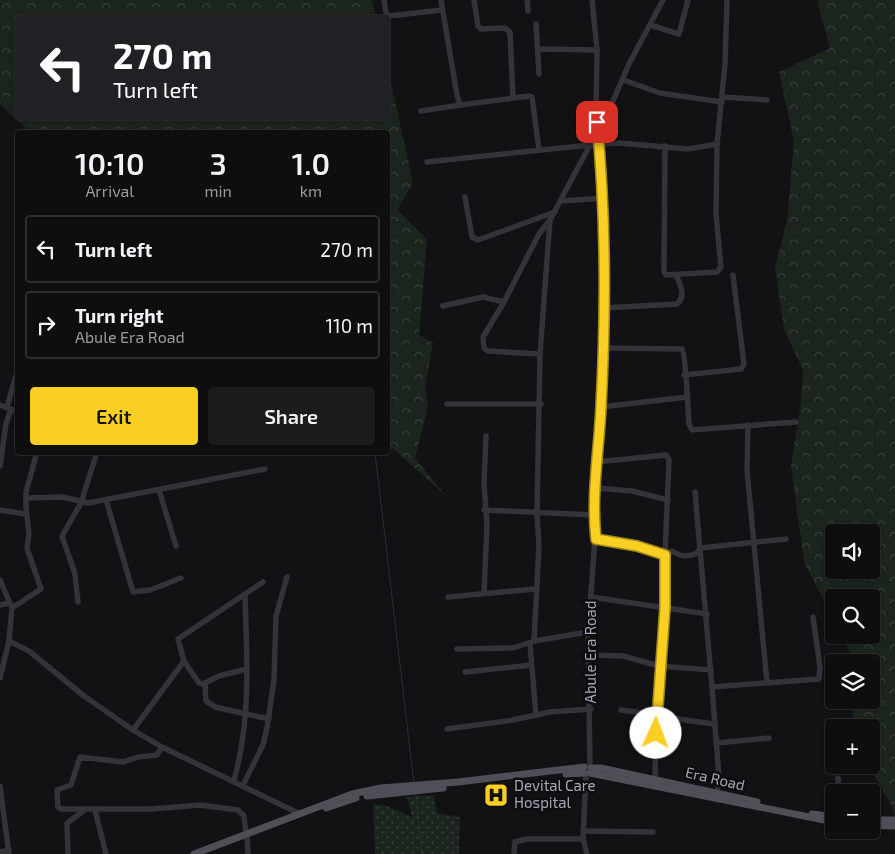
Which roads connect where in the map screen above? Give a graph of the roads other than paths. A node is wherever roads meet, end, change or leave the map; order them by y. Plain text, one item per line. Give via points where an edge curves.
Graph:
1 (384, 0) edge
2 (441, 0) edge
3 (474, 0) edge
4 (527, 0) edge
5 (592, 0) edge
6 (663, 0) edge
7 (688, 0) edge
8 (727, 0) edge
9 (442, 10) junction
10 (528, 11) dead end
11 (388, 15) edge
12 (390, 16) edge
13 (536, 24) dead end
14 (650, 25) junction
15 (538, 49) junction
16 (597, 50) junction
17 (539, 74) dead end
18 (623, 80) junction
19 (513, 98) junction
20 (722, 100) junction
21 (767, 100) dead end
22 (460, 105) junction
23 (420, 111) dead end
24 (598, 136) junction
25 (599, 144) junction
26 (717, 144) junction
27 (590, 145) junction
28 (665, 146) junction
29 (539, 150) junction
30 (427, 162) dead end
31 (465, 197) dead end
32 (604, 198) junction
33 (562, 201) junction
34 (555, 212) junction
35 (550, 220) junction
36 (676, 275) junction
37 (733, 275) dead end
38 (504, 302) junction
39 (443, 306) dead end
40 (603, 308) junction
41 (602, 348) junction
42 (540, 354) junction
43 (684, 375) junction
44 (15, 381) edge
45 (687, 397) junction
46 (447, 404) dead end
47 (541, 404) junction
48 (0, 405) edge
49 (601, 407) junction
50 (9, 408) junction
51 (15, 411) edge
52 (796, 422) dead end
53 (748, 426) junction
54 (486, 436) dead end
55 (36, 455) edge
56 (96, 455) edge
57 (596, 462) junction
58 (0, 466) edge
59 (265, 469) dead end
60 (595, 488) junction
61 (159, 490) junction
62 (696, 492) dead end
63 (26, 498) junction
64 (106, 500) junction
65 (668, 500) junction
66 (81, 503) junction
67 (0, 510) edge
68 (484, 510) junction
69 (26, 514) junction
70 (537, 514) junction
71 (593, 515) junction
72 (596, 539) junction
73 (786, 539) dead end
74 (753, 542) junction
75 (176, 546) dead end
76 (700, 548) junction
77 (665, 555) junction
78 (287, 577) dead end
79 (181, 578) dead end
80 (0, 580) edge
81 (263, 582) dead end
82 (536, 589) junction
83 (484, 592) junction
84 (245, 596) junction
85 (448, 597) dead end
86 (591, 597) junction
87 (78, 602) dead end
88 (0, 605) edge
89 (11, 605) junction
90 (665, 608) junction
91 (707, 614) junction
92 (813, 617) dead end
93 (588, 632) junction
94 (9, 641) junction
95 (532, 642) junction
96 (457, 649) dead end
97 (590, 655) junction
98 (184, 661) junction
99 (531, 665) junction
100 (660, 666) junction
101 (247, 669) junction
102 (711, 670) junction
103 (465, 672) dead end
104 (0, 678) edge
105 (205, 683) junction
106 (767, 683) junction
107 (712, 687) junction
108 (591, 709) junction
109 (621, 710) dead end
110 (244, 715) junction
111 (536, 715) junction
112 (656, 717) junction
113 (268, 719) junction
114 (715, 724) junction
115 (447, 728) dead end
116 (133, 730) junction
117 (769, 738) dead end
118 (716, 742) junction
119 (162, 747) junction
120 (588, 770) junction
121 (838, 778) dead end
122 (654, 779) junction
123 (234, 780) junction
124 (838, 784) edge
125 (243, 785) junction
126 (0, 786) edge
127 (406, 788) junction
128 (716, 794) junction
129 (86, 809) junction
130 (95, 810) junction
131 (298, 813) junction
132 (825, 815) edge
133 (825, 820) edge
134 (880, 820) edge
135 (895, 820) edge
136 (880, 826) edge
137 (895, 826) edge
138 (583, 831) junction
139 (653, 832) dead end
140 (246, 836) junction
141 (583, 839) junction
142 (0, 852) edge
143 (9, 852) edge
144 (68, 854) edge
145 (106, 854) edge
146 (194, 854) edge
147 (207, 854) edge
148 (248, 854) edge
149 (514, 854) edge
150 (587, 854) edge

1 - 11 street
2 - 9 street
3 - 19 street via 481,29 505,28 510,32
4 - 10 street
5 - 16 street, Abule Era Road
6 - 14 street
7 - 14 street via 679,34
8 - 20 street
9 - 12 street
9 - 22 street
13 - 15 street
14 - 18 street
15 - 16 street
15 - 17 street
16 - 24 street, Abule Era Road
18 - 20 street via 660,93
18 - 24 street
19 - 22 street
19 - 29 street via 532,97
20 - 21 street
20 - 26 street
22 - 23 street
24 - 25 street, Abule Era Road
25 - 27 street
25 - 28 street
25 - 32 street, Abule Era Road
26 - 28 street via 698,148
26 - 36 street via 716,214 721,267 717,272
27 - 29 street
27 - 33 street
28 - 36 street via 664,270 666,275
29 - 30 street
31 - 34 street via 472,237 478,240
32 - 33 street
32 - 40 street, Abule Era Road
33 - 34 street
34 - 35 street
35 - 38 street via 539,234
35 - 42 street
36 - 40 street via 682,291 677,304
37 - 43 street via 743,367
38 - 39 street via 483,297
38 - 42 street via 483,337 484,348 495,352
40 - 41 street, Abule Era Road
41 - 43 street via 682,349 685,354
41 - 49 street, Abule Era Road
42 - 47 street
43 - 45 street
44 - 50 street
45 - 49 street
45 - 53 street via 692,430
46 - 47 street
47 - 70 street
48 - 50 street
49 - 57 street, Abule Era Road
50 - 51 street
50 - 58 street
52 - 53 street
53 - 74 street via 747,470
54 - 68 street
55 - 63 street
56 - 66 street
57 - 60 street, Abule Era Road
57 - 65 street via 666,455 669,460
59 - 61 street
60 - 65 street via 632,491
60 - 71 street, Abule Era Road
61 - 64 street
61 - 75 street
62 - 76 street
63 - 66 street via 63,497
63 - 69 street
64 - 66 street
64 - 79 street via 133,592 150,590
65 - 77 street
66 - 87 street via 62,540 75,574
67 - 69 street
68 - 70 street
68 - 83 street via 487,524
69 - 89 street via 27,548 41,589
70 - 71 street
70 - 82 street
71 - 72 street, Abule Era Road
72 - 77 street
72 - 86 street, Abule Era Road
73 - 74 street
74 - 76 street
74 - 106 street
76 - 77 street via 690,556 672,551
76 - 91 street
77 - 90 street
78 - 113 street via 276,616 274,680
80 - 89 street
81 - 84 street
82 - 83 street
82 - 95 street
83 - 85 street
84 - 98 street via 180,636 178,643
84 - 101 street
86 - 90 street
86 - 93 street, Abule Era Road
88 - 89 street
89 - 94 street
90 - 91 street
90 - 100 street
91 - 102 street
92 - 106 street via 819,679
93 - 95 street
93 - 97 street, Abule Era Road
94 - 104 street
94 - 116 street via 29,651 84,696
95 - 96 street via 514,648
95 - 99 street
97 - 100 street via 623,656
97 - 108 street, Abule Era Road
98 - 105 street via 199,683
98 - 116 street
99 - 103 street
99 - 111 street
100 - 102 street
100 - 112 street
101 - 105 street
101 - 110 street
102 - 107 street
105 - 110 street via 206,702
106 - 107 street
107 - 114 street
108 - 111 street
108 - 120 street, Abule Era Road
109 - 112 street
110 - 113 street
110 - 123 street via 242,752
111 - 115 street
112 - 114 street
112 - 122 street
113 - 125 street via 262,745
114 - 118 street
116 - 119 street
117 - 118 street
118 - 128 street via 719,777
119 - 123 street
119 - 129 street via 157,755 123,762 80,756 71,785 57,790 56,798 61,809
120 - 122 main road, Era Road
120 - 127 main road
120 - 133 main road
120 - 138 street, Abule Era Road
121 - 124 street
122 - 128 main road, Era Road
123 - 125 street
125 - 131 street
126 - 143 street
127 - 131 main road via 352,794
127 - 140 main road via 350,800
128 - 132 main road, Era Road
129 - 130 street
129 - 144 street via 67,822
130 - 140 street via 200,805 238,810 244,816
130 - 145 street
131 - 140 main road
134 - 135 main road
136 - 137 main road
138 - 139 street
138 - 141 street, Abule Era Road
140 - 146 main road
140 - 147 main road
140 - 148 street
141 - 149 street via 526,839 515,842
141 - 150 street, Abule Era Road
142 - 143 street

